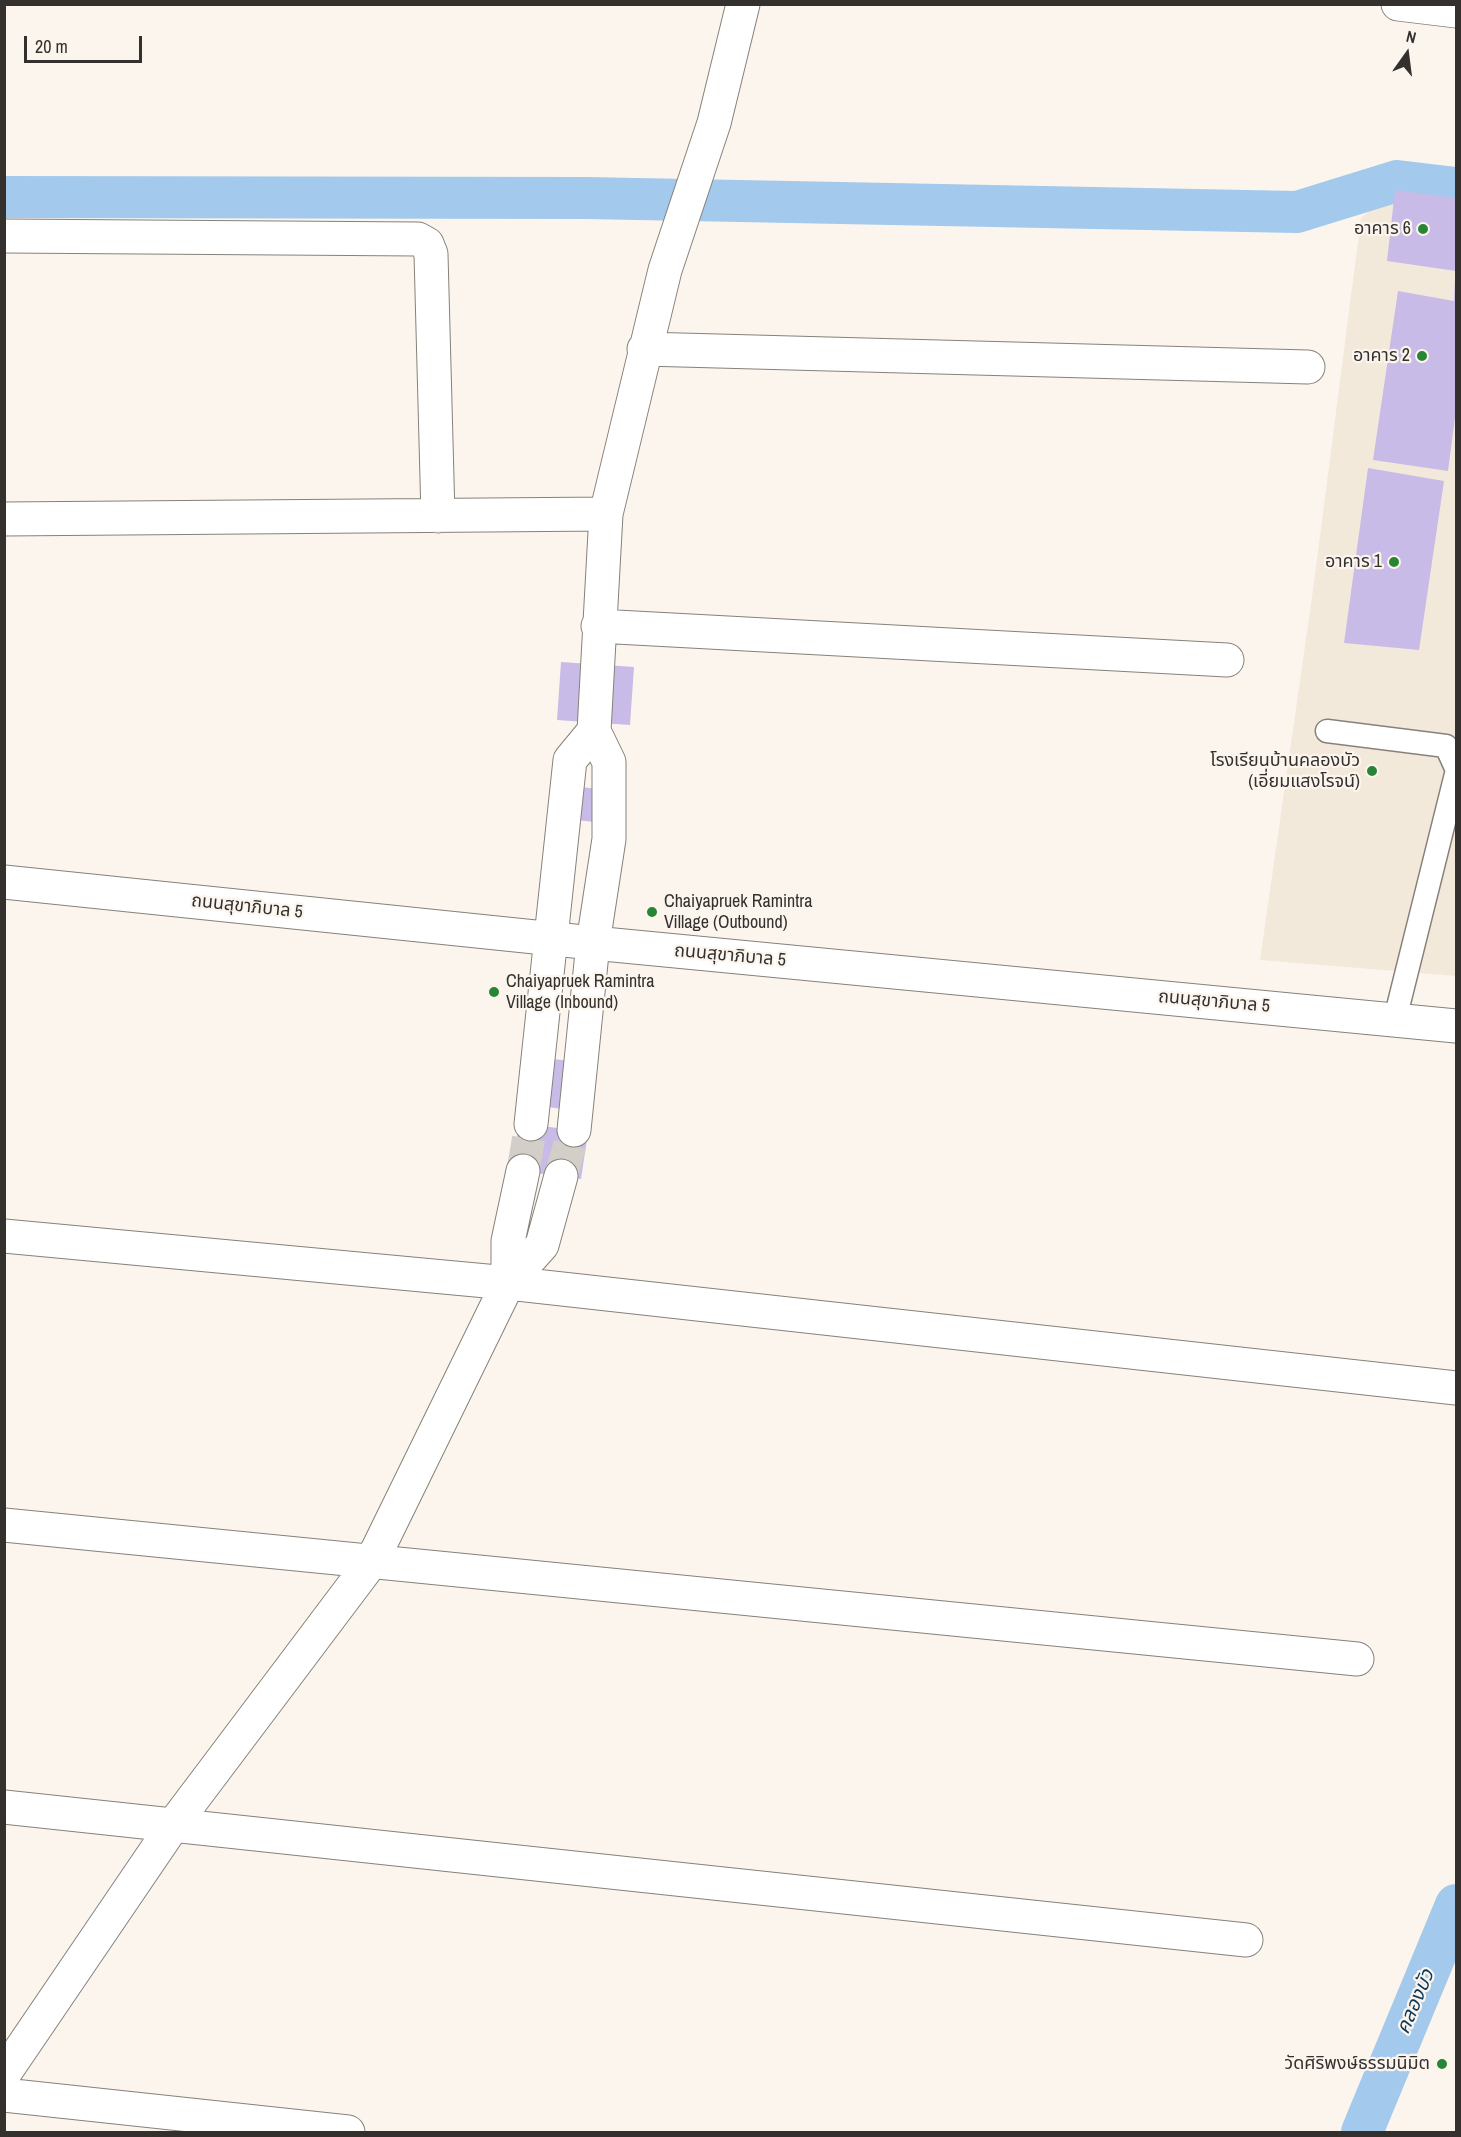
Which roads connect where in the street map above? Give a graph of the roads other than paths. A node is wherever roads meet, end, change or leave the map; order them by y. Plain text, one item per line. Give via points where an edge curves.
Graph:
1 (743, 4) edge
2 (1398, 4) edge
3 (1456, 11) edge
4 (4, 236) edge
5 (644, 349) junction
6 (1308, 367) dead end
7 (606, 514) junction
8 (438, 516) junction
9 (4, 519) edge
10 (598, 627) junction
11 (1227, 660) dead end
12 (1327, 730) dead end
13 (594, 731) junction
14 (1456, 768) edge
15 (1456, 774) edge
16 (4, 882) edge
17 (551, 939) junction
18 (592, 943) junction
19 (1395, 1019) junction
20 (1456, 1026) edge
21 (531, 1124) tunnel mouth
22 (574, 1130) tunnel mouth
23 (522, 1171) tunnel mouth
24 (561, 1176) tunnel mouth
25 (4, 1236) edge
26 (508, 1283) junction
27 (1456, 1388) edge
28 (4, 1525) edge
29 (372, 1561) junction
30 (1357, 1659) dead end
31 (4, 1807) edge
32 (174, 1824) junction
33 (1246, 1940) dead end
34 (4, 2074) edge
35 (4, 2095) edge
36 (348, 2133) edge

1 - 5 street via 714,123 665,270
2 - 3 street
4 - 8 street via 418,239 426,244 431,254
5 - 6 street
5 - 7 street
7 - 8 street
7 - 10 street
8 - 9 street
10 - 11 street
10 - 13 street
12 - 14 lane via 1446,746
13 - 17 street via 570,760
13 - 18 street via 609,762 609,839
15 - 19 lane
16 - 17 street, ถนนสุขาภิบาล 5
17 - 18 street, ถนนสุขาภิบาล 5
17 - 21 street
18 - 19 street, ถนนสุขาภิบาล 5
18 - 22 street
19 - 20 street, ถนนสุขาภิบาล 5
23 - 26 street via 508,1241
24 - 26 street via 542,1245
25 - 26 street
26 - 27 street
26 - 29 street
28 - 29 street
29 - 30 street
29 - 32 street
31 - 32 street
32 - 33 street
32 - 34 street
35 - 36 street

